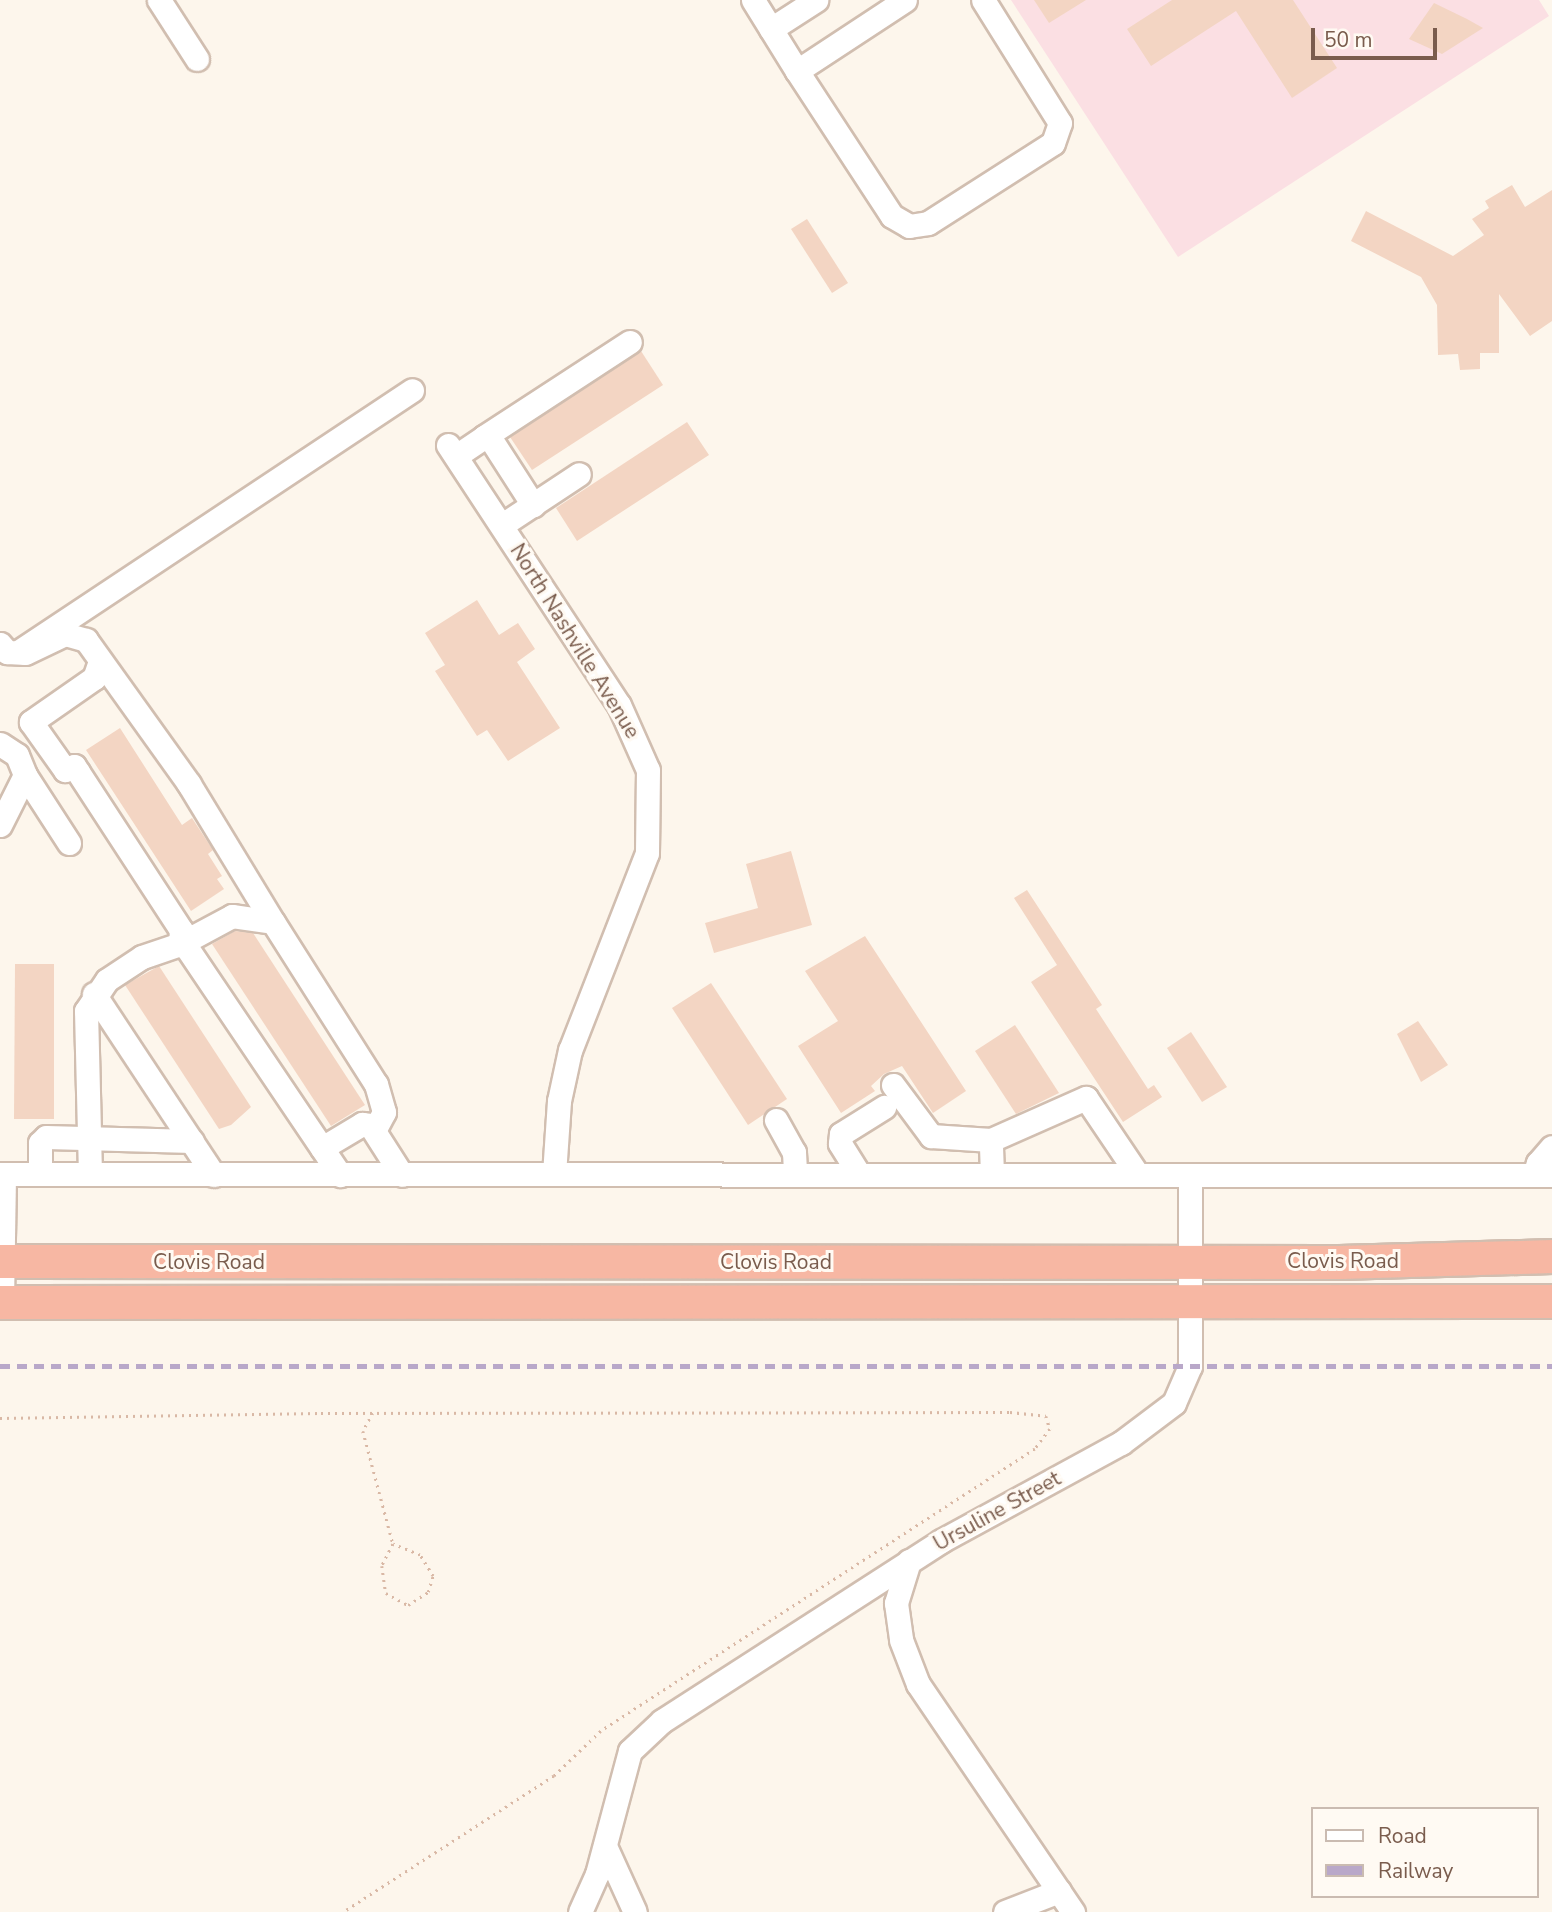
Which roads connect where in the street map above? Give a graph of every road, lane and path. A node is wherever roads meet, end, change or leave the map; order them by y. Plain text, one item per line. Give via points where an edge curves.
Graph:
1 (159, 0) edge
2 (753, 0) edge
3 (816, 0) edge
4 (905, 0) edge
5 (983, 0) edge
6 (771, 29) junction
7 (197, 59) dead end
8 (797, 71) junction
9 (629, 342) dead end
10 (412, 390) dead end
11 (484, 437) junction
12 (579, 474) dead end
13 (533, 505) junction
14 (502, 525) junction
15 (9, 648) edge
16 (100, 661) junction
17 (0, 744) edge
18 (25, 775) junction
19 (0, 825) edge
20 (69, 843) dead end
21 (273, 922) junction
22 (180, 944) junction
23 (94, 994) junction
24 (893, 1085) dead end
25 (884, 1107) dead end
26 (776, 1120) dead end
27 (375, 1129) junction
28 (89, 1140) junction
29 (992, 1140) junction
30 (192, 1141) junction
31 (1552, 1147) edge
32 (322, 1148) junction
33 (2, 1174) edge
34 (40, 1174) junction
35 (90, 1174) junction
36 (554, 1174) junction
37 (795, 1174) junction
38 (859, 1174) junction
39 (215, 1175) junction
40 (340, 1175) junction
41 (402, 1175) junction
42 (992, 1175) junction
43 (1138, 1175) junction
44 (1190, 1175) junction
45 (1543, 1175) edge
46 (1552, 1256) edge
47 (1, 1261) edge
48 (1190, 1261) junction
49 (1189, 1301) junction
50 (1552, 1301) edge
51 (1, 1302) edge
52 (373, 1413) junction
53 (0, 1418) edge
54 (1050, 1429) dead end
55 (393, 1544) junction
56 (909, 1561) junction
57 (605, 1846) junction
58 (1055, 1901) edge
59 (580, 1912) edge
60 (635, 1912) edge
61 (1005, 1912) edge
62 (1073, 1912) edge

1 - 7 street
2 - 6 street
3 - 6 street
4 - 8 street
5 - 8 street via 1059,123 1053,143 928,223 909,226 892,216
6 - 8 street
9 - 11 street
10 - 15 street
11 - 13 street via 490,438
11 - 14 street, North Nashville Avenue via 452,450
12 - 13 street
13 - 14 street
14 - 36 street, North Nashville Avenue via 637,737 651,792 647,853 637,886 567,1061
15 - 16 street via 75,634 86,640
16 - 21 street via 189,784
16 - 22 street via 94,678 31,722 65,770 74,766 181,930
17 - 18 street via 17,755
18 - 19 street
18 - 20 street
21 - 22 street via 232,916
21 - 27 street via 376,1084 384,1112
22 - 23 street via 142,957 107,979
22 - 32 street
23 - 28 street via 84,1019
23 - 30 street
24 - 29 street via 931,1136
25 - 38 street via 841,1134 840,1143
26 - 37 street via 794,1152
27 - 32 street via 362,1124
27 - 41 street
28 - 30 street
28 - 34 street via 42,1140
28 - 35 street
29 - 42 street
29 - 43 street via 1086,1098
30 - 39 street
31 - 45 street via 1538,1163
32 - 40 street
33 - 34 street
33 - 47 street
34 - 35 street
35 - 39 street
36 - 37 street
36 - 41 street
37 - 38 street
38 - 42 street
39 - 40 street
40 - 41 street
42 - 43 street
43 - 44 street
44 - 45 street
44 - 48 street, Ursuline Street
46 - 48 highway, Clovis Road
47 - 48 highway, Clovis Road
47 - 51 street
48 - 49 street, Ursuline Street
49 - 50 highway, Clovis Road
49 - 51 highway, Clovis Road
49 - 56 street, Ursuline Street via 1190,1366 1174,1403 1121,1443
52 - 53 path
52 - 54 path via 1010,1412 1046,1416
52 - 55 path via 363,1431
55 - 55 path via 382,1566 386,1593 408,1605 428,1592 433,1576 420,1555
56 - 57 street, Ursuline Street via 662,1721 630,1751
56 - 58 street via 896,1603 901,1640 918,1684
57 - 59 street
57 - 60 street
58 - 61 street
58 - 62 street

